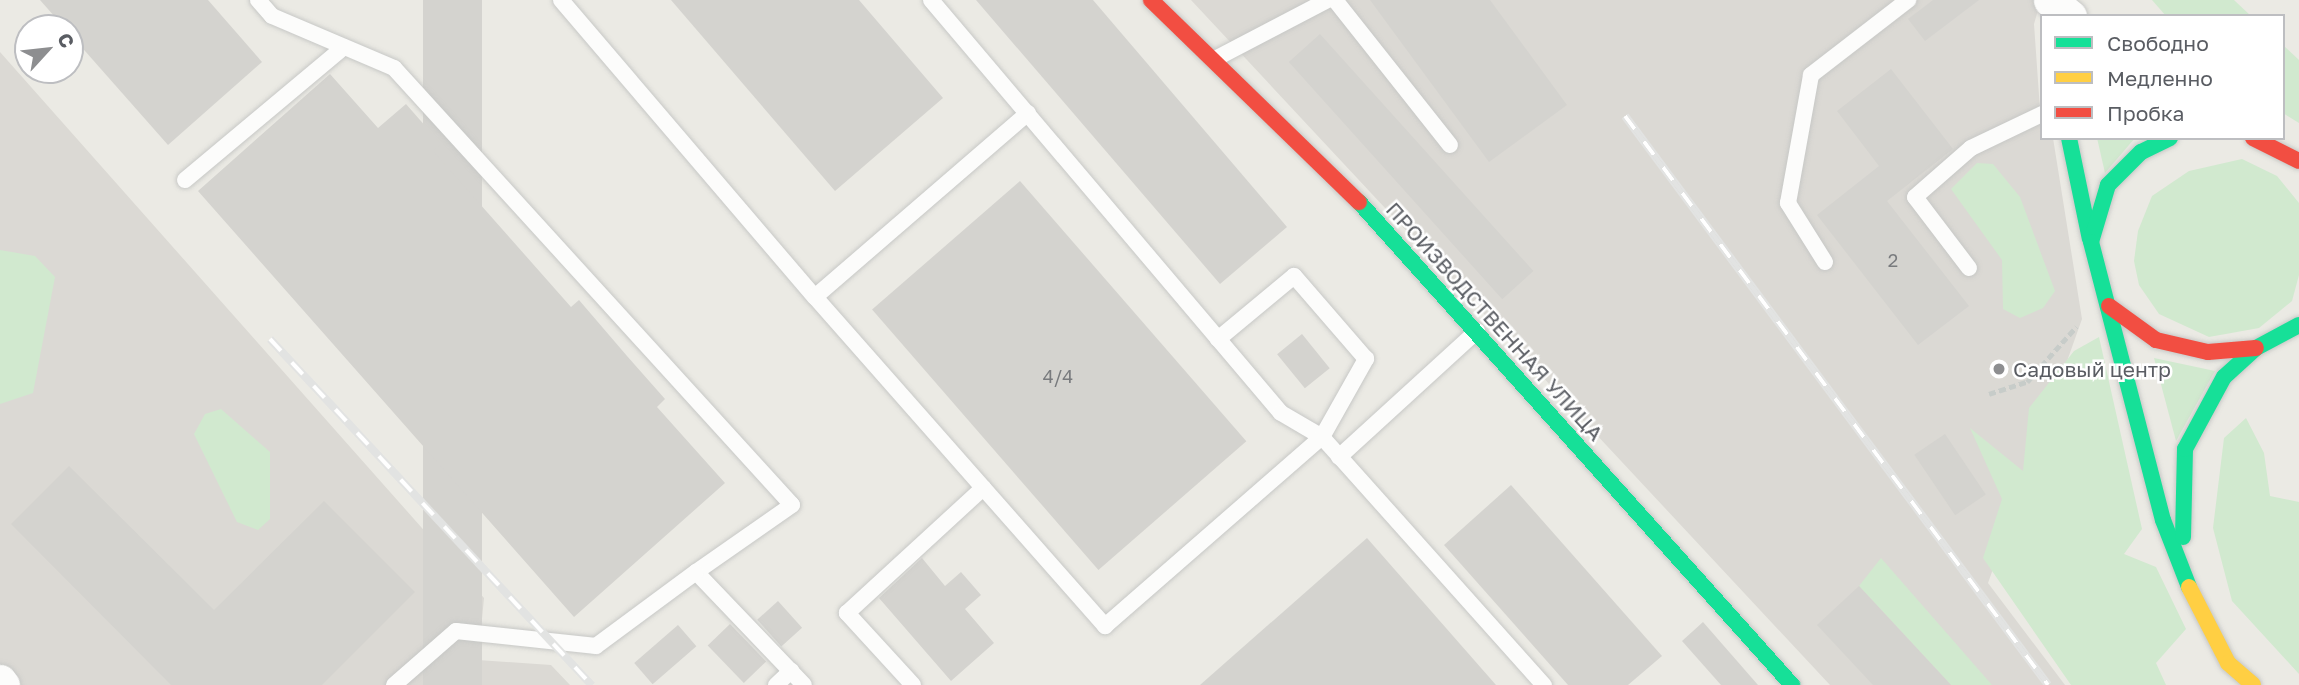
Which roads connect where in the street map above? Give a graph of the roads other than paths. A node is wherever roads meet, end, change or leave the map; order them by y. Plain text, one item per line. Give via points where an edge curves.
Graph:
1 (258, 0) edge
2 (560, 0) edge
3 (931, 0) edge
4 (1151, 0) edge
5 (1328, 0) edge
6 (1335, 0) edge
7 (1908, 0) edge
8 (344, 47) junction
9 (1213, 60) junction
10 (1028, 113) junction
11 (2040, 115) edge
12 (2069, 140) edge
13 (2166, 140) edge
14 (2258, 140) edge
15 (1450, 145) dead end
16 (2283, 151) junction
17 (2299, 161) edge
18 (185, 180) dead end
19 (2299, 182) edge
20 (2091, 242) junction
21 (1825, 262) dead end
22 (1969, 268) dead end
23 (815, 297) junction
24 (2299, 301) edge
25 (2109, 306) junction
26 (2299, 326) edge
27 (1477, 331) junction
28 (2280, 332) junction
29 (1218, 339) junction
30 (2256, 348) junction
31 (1322, 437) junction
32 (1339, 457) junction
33 (983, 488) junction
34 (696, 572) junction
35 (2197, 608) junction
36 (791, 671) junction
37 (394, 685) edge
38 (776, 685) edge
39 (804, 685) edge
40 (913, 685) edge
41 (1544, 685) edge
42 (1792, 685) edge
43 (2253, 685) edge

1 - 8 lane via 272,16
2 - 23 lane
3 - 10 lane
4 - 9 main road, ПРОИЗВОДСТВЕННАЯ УЛИЦА
5 - 9 lane
6 - 15 lane
7 - 21 lane via 1811,75 1788,203
8 - 18 lane
8 - 34 lane via 394,68 792,505
9 - 27 main road, ПРОИЗВОДСТВЕННАЯ УЛИЦА via 1381,223
10 - 23 lane
10 - 29 lane
11 - 22 lane via 1971,148 1915,197
12 - 20 main road
13 - 20 main road via 2141,152 2108,185
14 - 16 main road
16 - 17 main road
16 - 19 main road
20 - 25 main road
23 - 33 lane
24 - 28 main road
25 - 30 main road via 2156,340 2208,352
25 - 35 main road via 2163,520
26 - 28 main road
27 - 32 lane
27 - 42 main road, ПРОИЗВОДСТВЕННАЯ УЛИЦА
28 - 30 main road
29 - 31 lane via 1282,413
29 - 31 lane via 1294,276 1366,359
30 - 35 main road via 2224,377 2185,449 2179,517
31 - 32 lane
31 - 33 lane via 1105,626
32 - 41 lane
33 - 40 lane via 847,613
34 - 36 lane
34 - 37 lane via 596,646 456,631
35 - 43 main road via 2228,663
36 - 38 lane
36 - 39 lane

